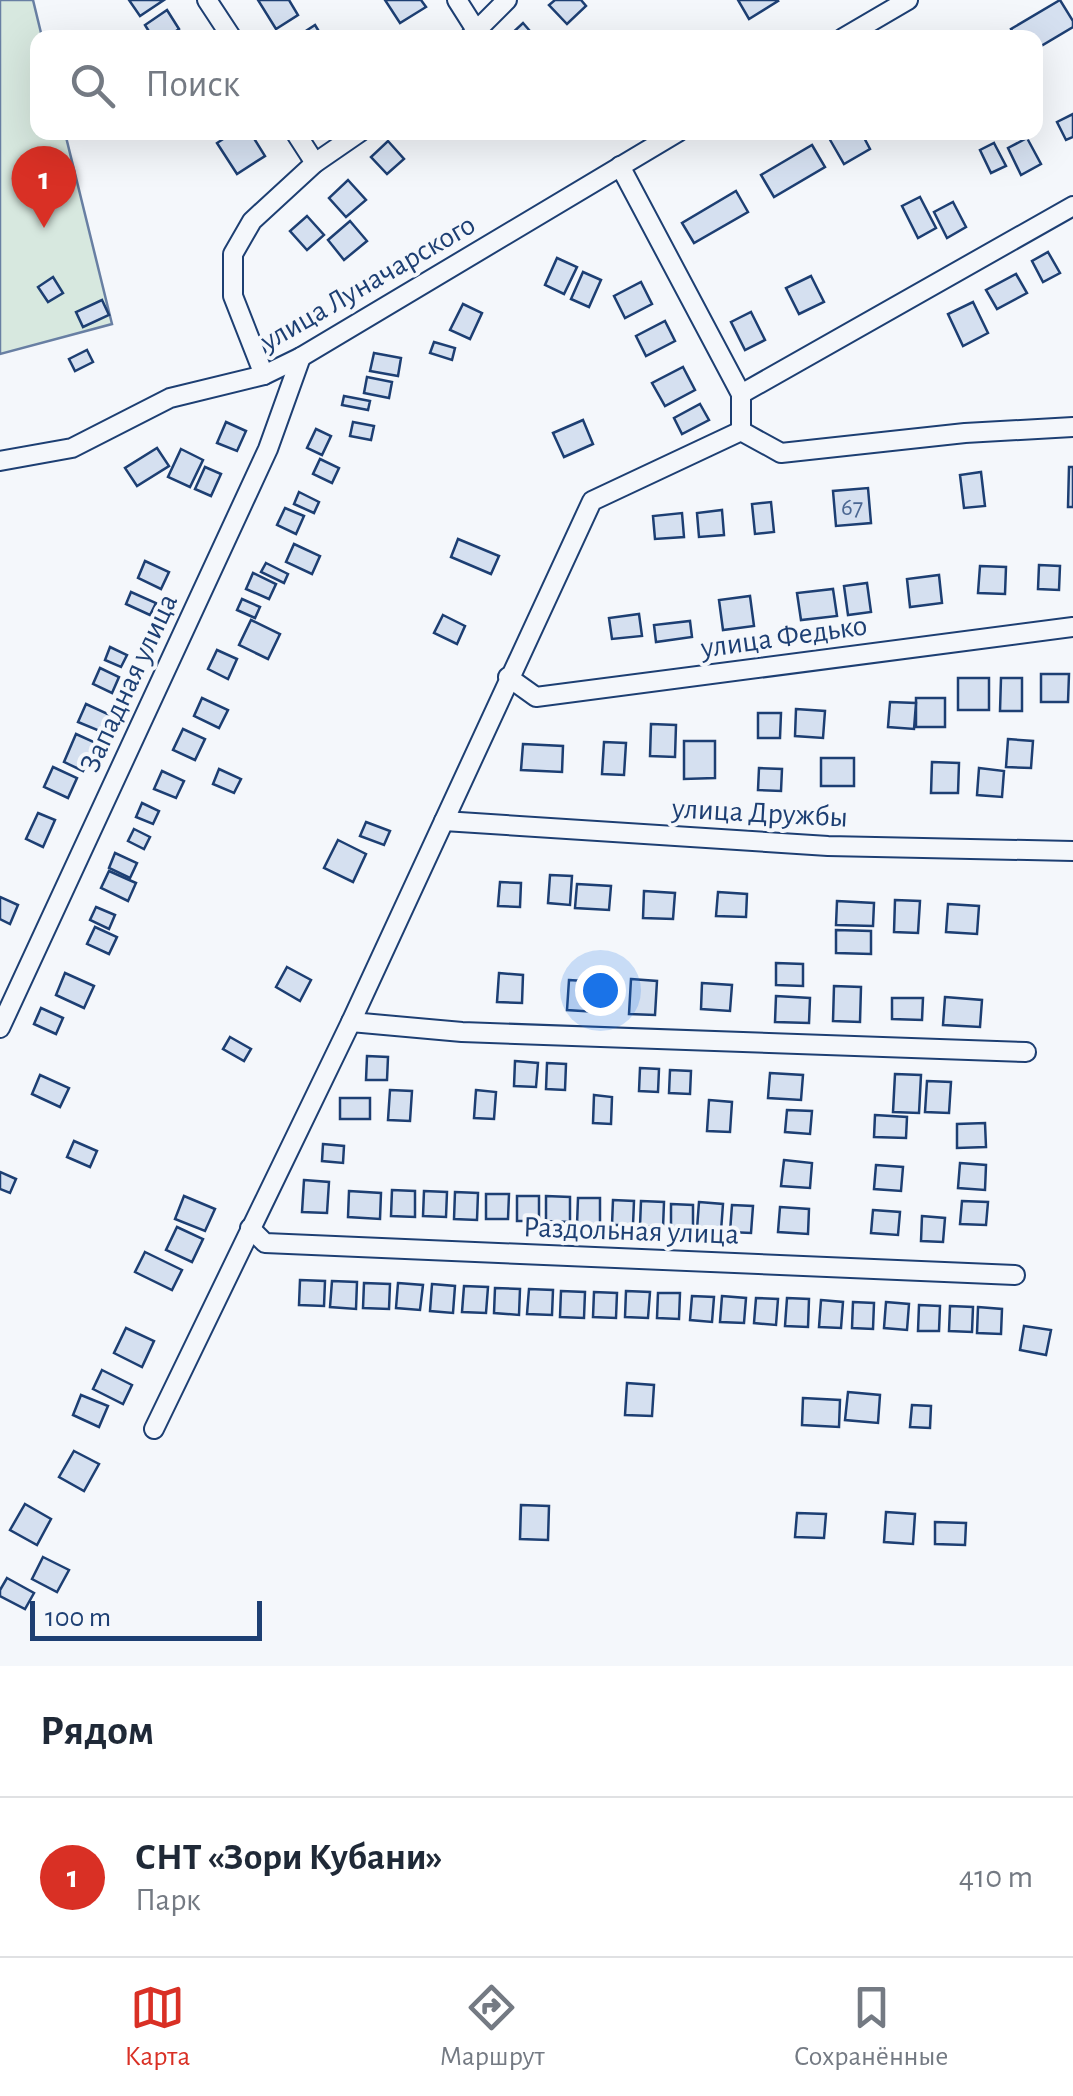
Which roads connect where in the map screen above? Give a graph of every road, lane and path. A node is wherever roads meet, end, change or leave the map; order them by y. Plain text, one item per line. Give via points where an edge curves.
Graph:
1 (207, 0) edge
2 (457, 0) edge
3 (507, 0) edge
4 (908, 0) edge
5 (227, 30) edge
6 (471, 30) edge
7 (477, 30) edge
8 (857, 30) edge
9 (300, 140) edge
10 (348, 140) edge
11 (664, 140) edge
12 (315, 163) junction
13 (620, 166) junction
14 (1073, 206) edge
15 (301, 356) junction
16 (264, 375) junction
17 (741, 394) junction
18 (1073, 427) edge
19 (742, 431) junction
20 (0, 460) edge
21 (1073, 627) edge
22 (508, 677) junction
23 (444, 820) junction
24 (1073, 851) edge
25 (350, 1022) junction
26 (0, 1028) edge
27 (1026, 1052) dead end
28 (250, 1228) junction
29 (1015, 1275) dead end
30 (154, 1429) dead end

1 - 5 street
2 - 6 street
3 - 7 street
4 - 8 street
9 - 12 street
10 - 12 street
11 - 13 street, улица Луначарского
12 - 16 street via 252,220 232,254 233,296
13 - 15 street, улица Луначарского
13 - 17 street
14 - 17 street
15 - 16 street, улица Луначарского
15 - 26 street, Западная улица via 268,448
16 - 20 street, улица Луначарского via 170,398 72,448
17 - 19 street
18 - 19 street via 781,452
19 - 22 street via 592,501
21 - 22 street, улица Федько via 536,697
22 - 23 street
23 - 24 street, улица Дружбы via 828,846
23 - 25 street
25 - 27 street via 462,1032
25 - 28 street
28 - 29 street, Раздольная улица via 265,1243
28 - 30 street

